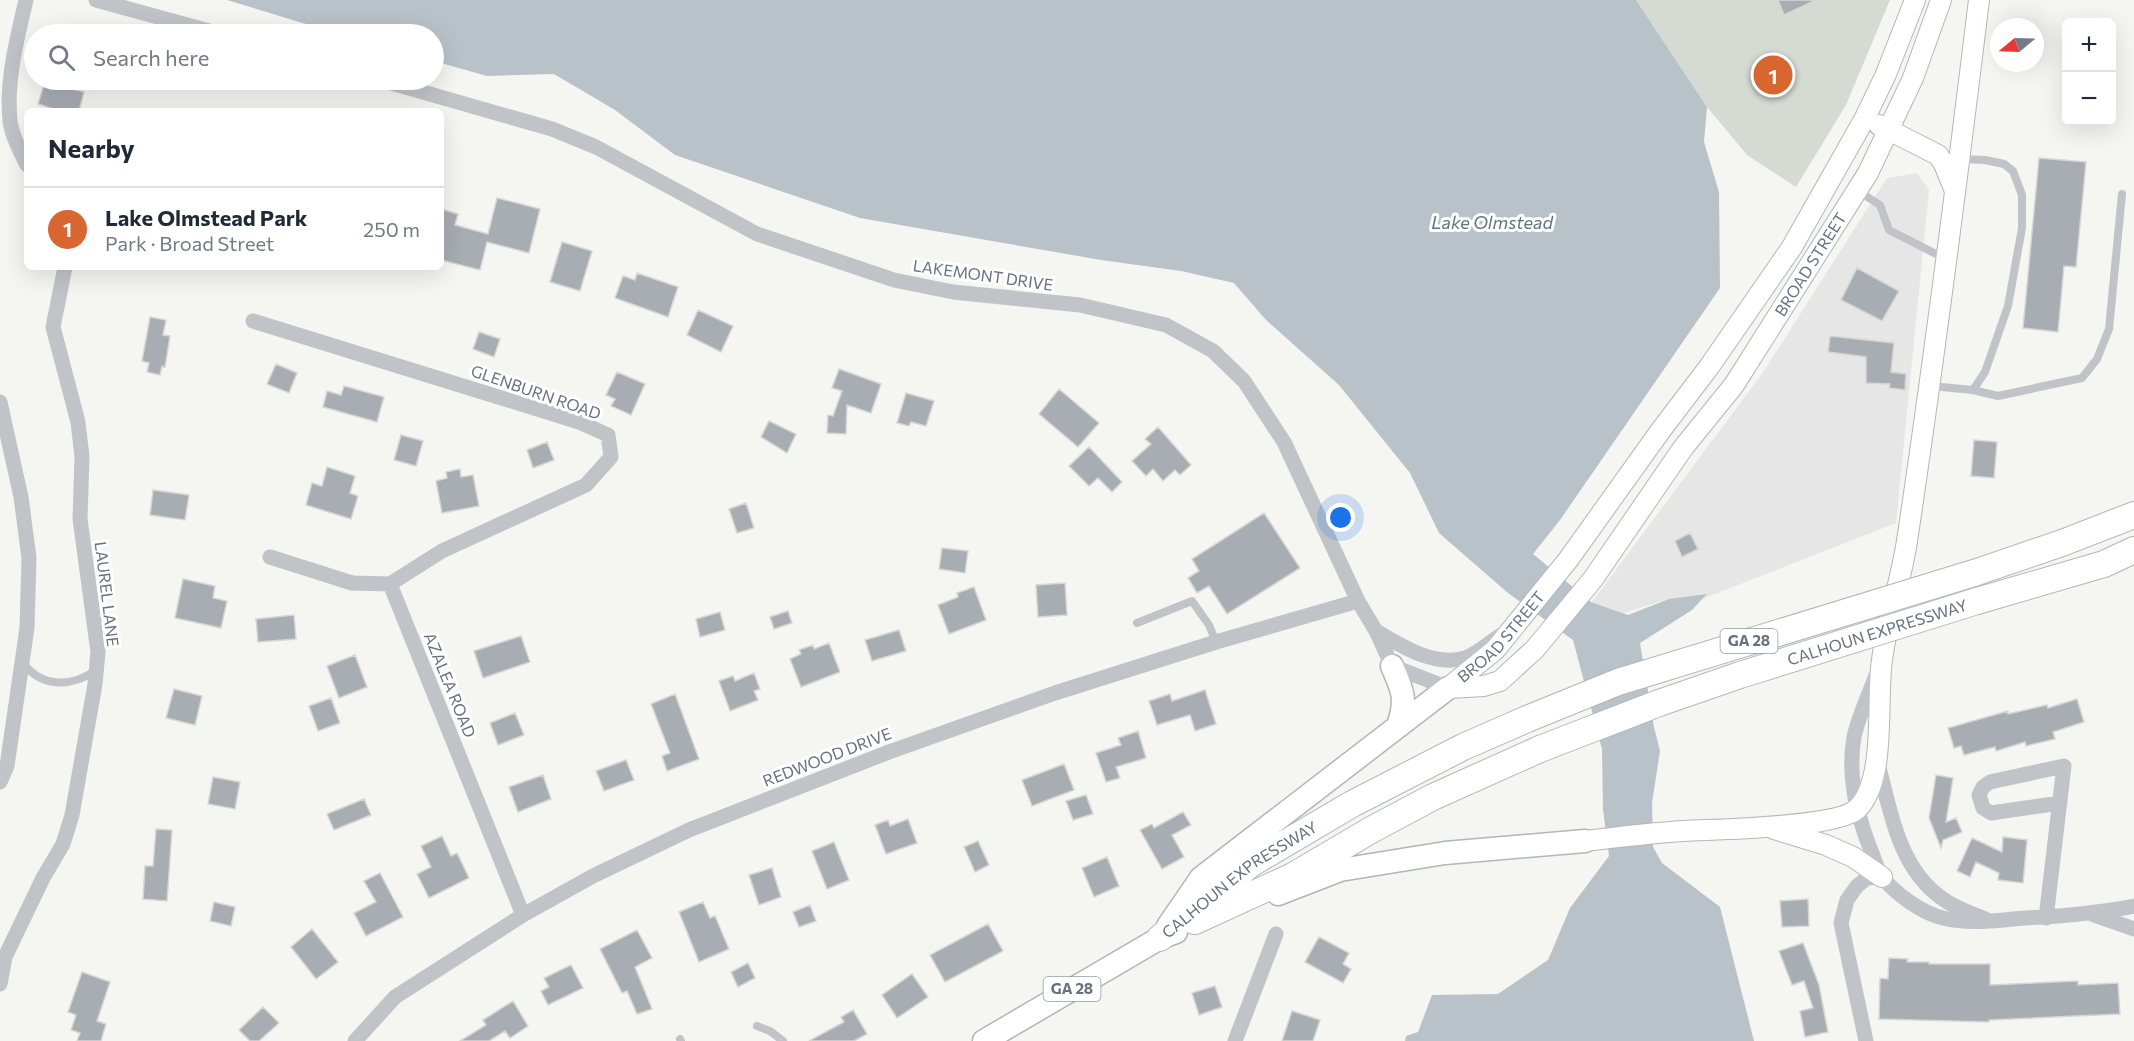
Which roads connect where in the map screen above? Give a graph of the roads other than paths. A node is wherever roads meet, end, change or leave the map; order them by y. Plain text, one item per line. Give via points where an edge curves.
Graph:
1 (26, 0) edge
2 (96, 0) edge
3 (1915, 0) edge
4 (1941, 0) edge
5 (1979, 0) edge
6 (184, 24) edge
7 (416, 90) edge
8 (1865, 118) junction
9 (1889, 130) junction
10 (24, 159) edge
11 (1960, 159) junction
12 (1857, 191) junction
13 (1955, 193) junction
14 (2122, 194) dead end
15 (1947, 260) junction
16 (64, 270) edge
17 (253, 321) dead end
18 (1930, 386) junction
19 (1973, 390) junction
20 (0, 402) edge
21 (2134, 515) edge
22 (2134, 550) edge
23 (270, 557) dead end
24 (390, 584) junction
25 (1358, 602) junction
26 (1137, 623) dead end
27 (1512, 628) junction
28 (1376, 631) junction
29 (1216, 642) junction
30 (1882, 660) junction
31 (22, 662) junction
32 (1392, 666) junction
33 (96, 670) junction
34 (1448, 688) junction
35 (1398, 726) junction
36 (1876, 756) junction
37 (0, 782) edge
38 (2060, 803) junction
39 (1857, 809) junction
40 (1765, 826) junction
41 (1585, 841) joint
42 (1882, 877) junction
43 (2134, 906) edge
44 (2091, 914) junction
45 (523, 915) junction
46 (2046, 918) junction
47 (1990, 921) junction
48 (2134, 929) edge
49 (1276, 934) dead end
50 (1160, 938) junction
51 (0, 984) edge
52 (758, 1026) dead end
53 (355, 1041) edge
54 (783, 1041) edge
55 (984, 1041) edge
56 (1235, 1041) edge
57 (1866, 1041) edge

1 - 10 street via 11,65 10,122
2 - 6 street
3 - 8 main road, BROAD STREET
4 - 9 main road, BROAD STREET
5 - 11 main road
7 - 25 street, LAKEMONT DRIVE via 552,129 596,147 757,234 894,280 953,292 1080,305 1166,325 1213,351 1244,381 1284,442
8 - 9 main road
8 - 27 main road, BROAD STREET via 1792,247 1709,367 1568,560
9 - 12 main road, BROAD STREET
9 - 13 main road via 1938,155
11 - 13 main road
11 - 19 lane via 2004,164 2013,171 2022,195 2022,228 2008,306 1985,372
12 - 15 lane via 1880,205 1889,230
12 - 34 main road, BROAD STREET via 1734,385 1683,448 1593,579 1535,649 1500,681
13 - 15 main road
14 - 19 lane via 2109,329 2097,359 2082,378 1998,396
15 - 18 main road
16 - 33 street, LAUREL LANE via 53,327 78,422 82,457 80,519 98,652
17 - 24 street, GLENBURN ROAD via 579,422 608,435 611,457 586,485 442,551
18 - 19 lane
18 - 30 main road via 1905,550
20 - 31 street via 21,497 29,558
21 - 50 highway, CALHOUN EXPRESSWAY / GA 28, bridge via 1974,573 1618,682 1527,719 1352,804 1252,863
22 - 50 highway, CALHOUN EXPRESSWAY / GA 28, bridge via 2104,564 1730,678 1540,749 1433,797 1293,876
23 - 24 street via 352,583
24 - 45 street, AZALEA ROAD
25 - 28 street, LAKEMONT DRIVE
25 - 29 street, REDWOOD DRIVE
26 - 29 lane via 1192,601
27 - 28 street, LAKEMONT DRIVE via 1465,658 1440,659 1412,652
27 - 34 main road, BROAD STREET via 1494,650
28 - 32 street, LAKEMONT DRIVE
29 - 45 street, REDWOOD DRIVE via 889,752 689,830
30 - 36 main road
30 - 39 street via 1854,739 1852,783
31 - 33 lane via 35,675 54,683 76,681
31 - 37 street via 7,766
32 - 34 street
32 - 35 main road via 1404,700
33 - 51 street, LAUREL LANE via 72,815 63,844 5,957
34 - 35 main road
35 - 50 main road via 1201,878
36 - 39 main road via 1872,785
36 - 47 street via 1892,819 1920,880 1944,900
38 - 38 street via 2064,766 1990,782 1979,795 1983,808 1990,813
38 - 46 street
39 - 40 main road via 1842,818
39 - 42 street
40 - 41 main road
40 - 42 main road via 1826,845
41 - 50 main road via 1445,853 1340,870
42 - 47 street via 1921,909 1941,918
42 - 57 street via 1867,878 1857,886 1847,900 1841,922
43 - 44 street
44 - 46 street
44 - 48 street
45 - 53 street, REDWOOD DRIVE via 395,997
46 - 47 street
49 - 56 street
50 - 55 main road, GA 28
52 - 54 lane

